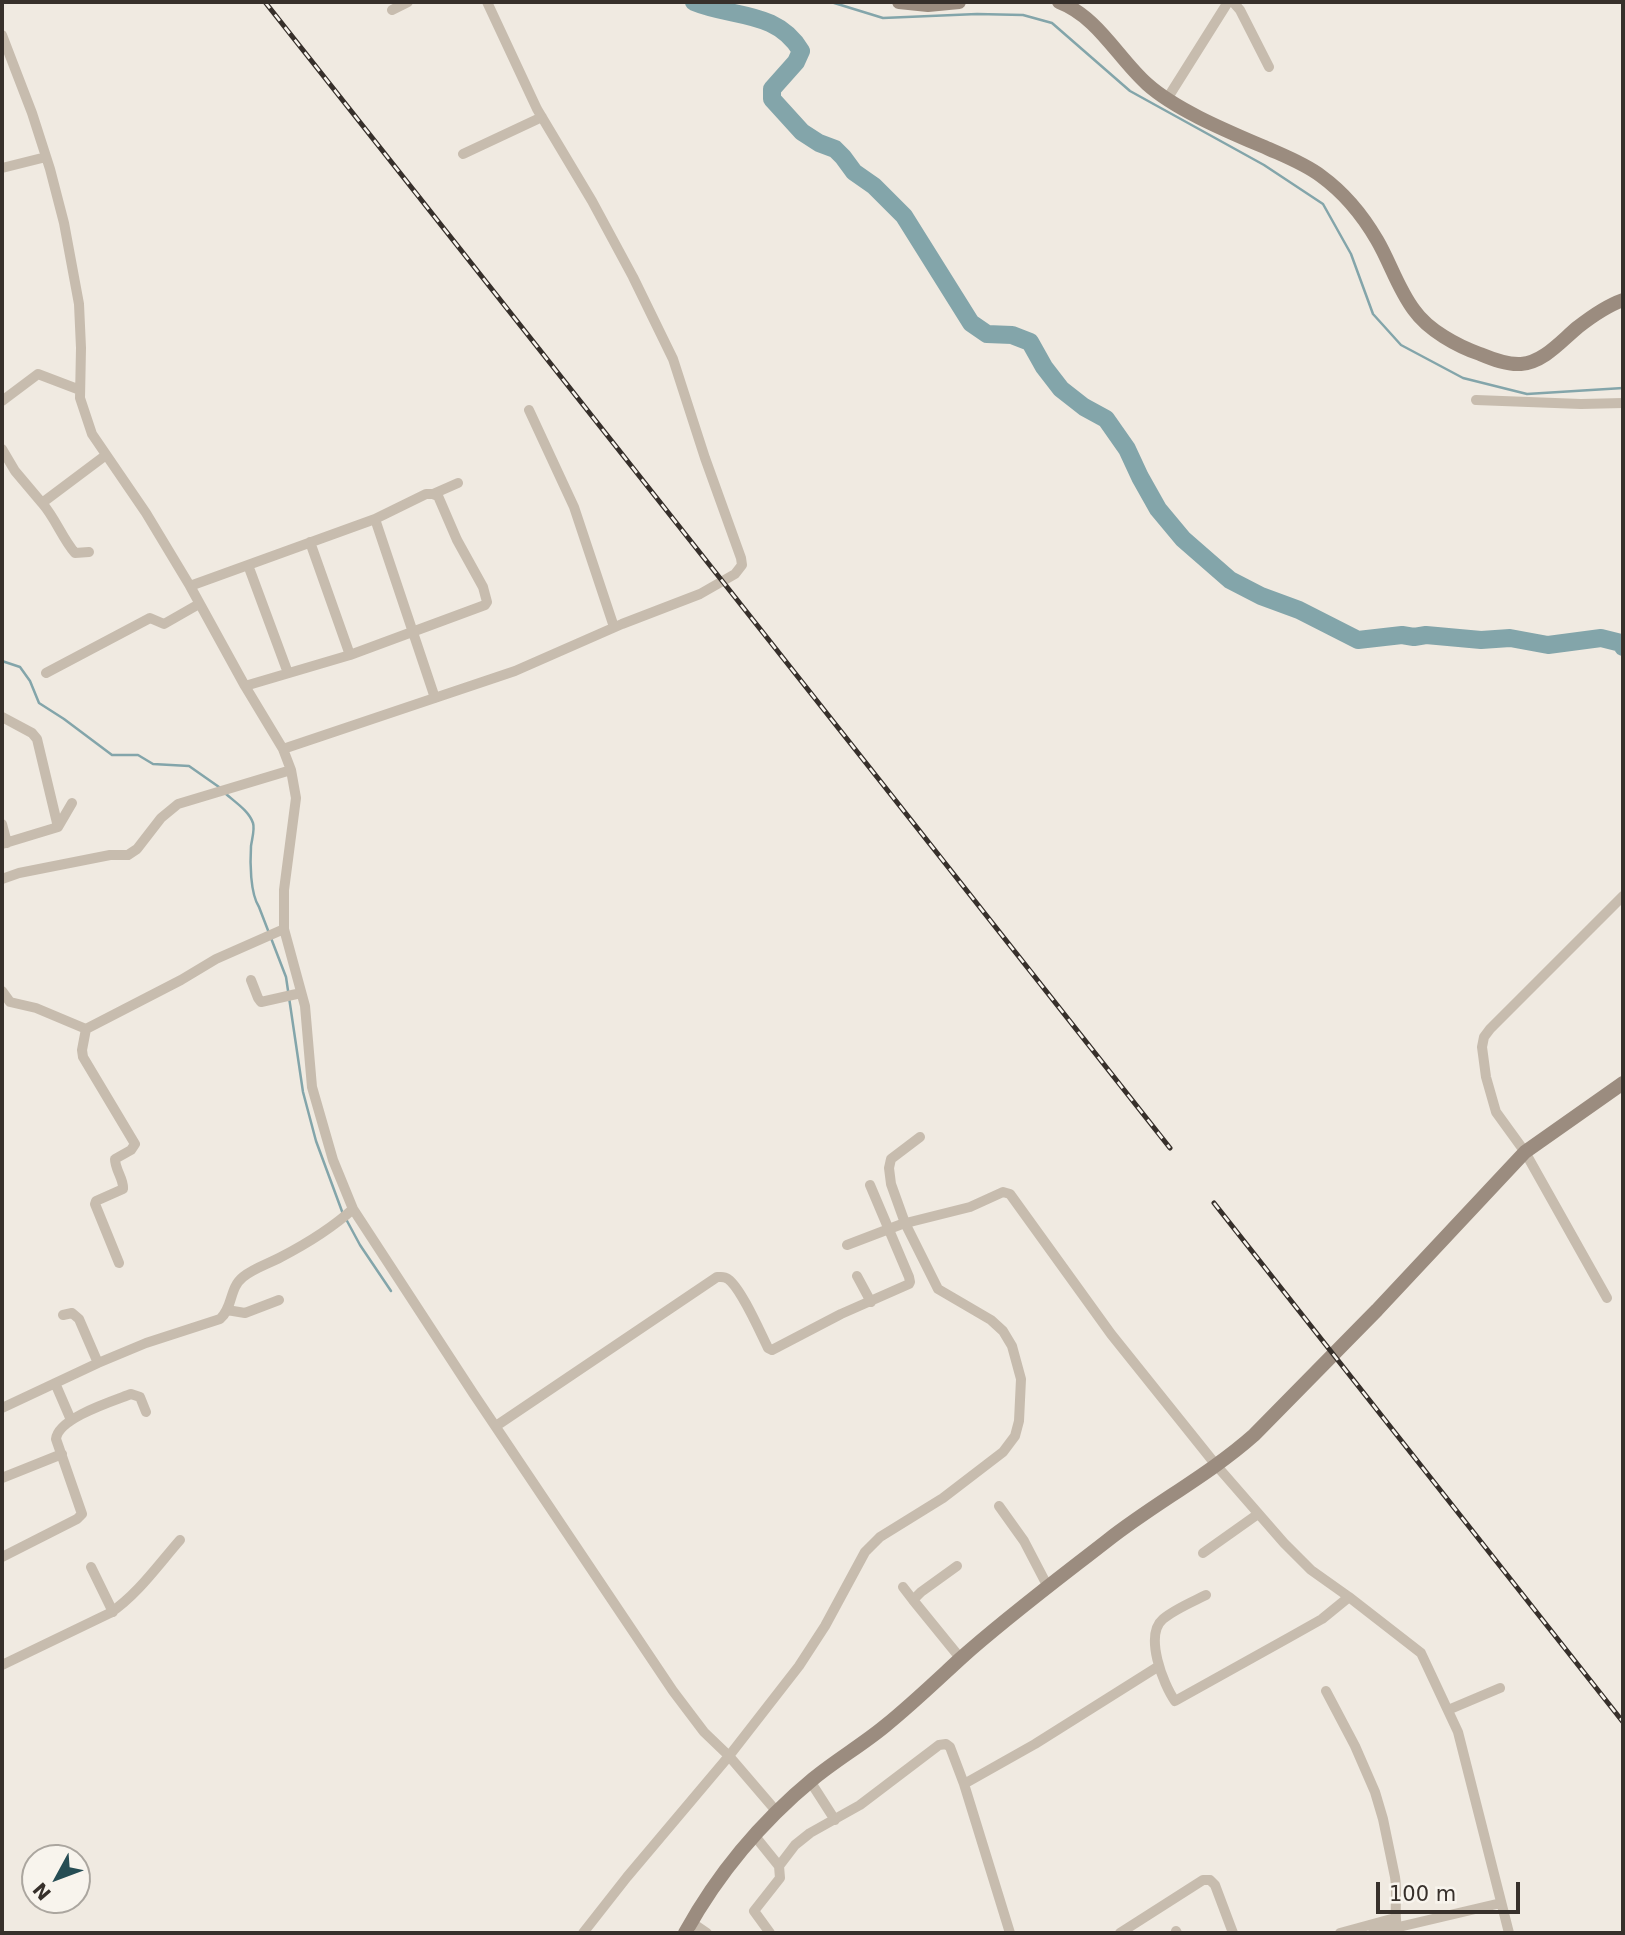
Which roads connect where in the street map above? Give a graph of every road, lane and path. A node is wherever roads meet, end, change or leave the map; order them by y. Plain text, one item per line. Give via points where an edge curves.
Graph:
1 (408, 2) edge
2 (487, 2) edge
3 (899, 2) edge
4 (959, 2) edge
5 (1059, 2) edge
6 (1231, 2) edge
7 (392, 10) dead end
8 (2, 35) edge
9 (1269, 67) dead end
10 (1167, 99) junction
11 (542, 117) junction
12 (463, 154) dead end
13 (46, 157) junction
14 (2, 168) edge
15 (1623, 300) edge
16 (80, 390) junction
17 (1476, 400) dead end
18 (2, 401) edge
19 (1623, 403) edge
20 (529, 410) dead end
21 (2, 449) edge
22 (106, 455) junction
23 (458, 483) dead end
24 (433, 494) junction
25 (42, 503) junction
26 (375, 519) junction
27 (310, 542) junction
28 (89, 552) dead end
29 (248, 565) junction
30 (190, 586) junction
31 (199, 604) junction
32 (614, 627) junction
33 (414, 631) junction
34 (351, 655) junction
35 (46, 673) dead end
36 (288, 673) junction
37 (245, 686) junction
38 (435, 698) junction
39 (2, 717) edge
40 (283, 749) junction
41 (291, 770) junction
42 (72, 803) dead end
43 (2, 824) edge
44 (58, 827) junction
45 (5, 844) edge
46 (2, 879) edge
47 (1623, 896) edge
48 (284, 929) junction
49 (251, 980) dead end
50 (2, 991) edge
51 (293, 995) junction
52 (86, 1029) junction
53 (1623, 1083) edge
54 (920, 1137) dead end
55 (1525, 1152) junction
56 (870, 1185) dead end
57 (347, 1214) junction
58 (897, 1225) junction
59 (847, 1245) dead end
60 (119, 1263) dead end
61 (858, 1276) dead end
62 (1607, 1298) dead end
63 (279, 1300) dead end
64 (871, 1302) junction
65 (227, 1310) junction
66 (63, 1315) dead end
67 (98, 1363) junction
68 (55, 1383) junction
69 (2, 1408) edge
70 (146, 1412) dead end
71 (71, 1420) junction
72 (496, 1426) junction
73 (62, 1454) junction
74 (1216, 1465) junction
75 (2, 1478) edge
76 (999, 1506) dead end
77 (1258, 1514) junction
78 (180, 1540) dead end
79 (1203, 1553) dead end
80 (2, 1557) edge
81 (957, 1566) dead end
82 (91, 1567) dead end
83 (903, 1587) dead end
84 (1048, 1587) junction
85 (1206, 1595) dead end
86 (1349, 1597) junction
87 (913, 1600) junction
88 (113, 1612) junction
89 (961, 1659) junction
90 (2, 1665) edge
91 (1159, 1666) junction
92 (1500, 1688) dead end
93 (1326, 1691) dead end
94 (1448, 1710) junction
95 (724, 1752) junction
96 (810, 1781) junction
97 (964, 1784) junction
98 (777, 1812) junction
99 (835, 1820) junction
100 (754, 1835) junction
101 (779, 1866) junction
102 (1501, 1903) junction
103 (1397, 1926) edge
104 (688, 1928) edge
105 (1353, 1931) edge
106 (583, 1933) edge
107 (707, 1933) edge
108 (770, 1933) edge
109 (1010, 1933) edge
110 (1120, 1933) edge
111 (1233, 1933) edge
112 (1340, 1933) edge
113 (1373, 1933) edge
114 (1509, 1933) edge

1 - 7 street
2 - 11 street
3 - 4 street
5 - 10 street via 1079,12
6 - 9 street via 1245,18
6 - 10 street
8 - 13 street
10 - 15 street via 1321,176 1360,215 1415,312 1472,351 1501,362 1531,362 1598,312
11 - 12 street
11 - 32 street via 634,277 673,359 741,565 735,574 700,594
13 - 14 street
13 - 16 street via 78,291
16 - 18 street via 38,374
16 - 22 street via 92,434
17 - 19 street
20 - 32 street via 575,507
21 - 25 street
22 - 25 street
22 - 30 street
23 - 24 street
24 - 26 street
24 - 33 street via 484,587 487,602
25 - 28 street via 75,553
26 - 27 street
26 - 33 street
27 - 29 street
27 - 34 street
29 - 30 street
29 - 36 street
30 - 31 street
31 - 35 street via 164,624 150,618
31 - 37 street
32 - 38 street via 514,671
33 - 34 street
33 - 38 street
34 - 36 street
36 - 37 street
37 - 40 street
38 - 40 street
39 - 44 street via 37,739
40 - 41 street
41 - 46 street via 178,804 128,855
41 - 48 street via 296,798 284,890
42 - 44 street
43 - 45 street
44 - 45 street
47 - 55 street via 1484,1037 1486,1077 1496,1112
48 - 51 street
48 - 52 street via 216,959
49 - 51 street via 261,1002
50 - 52 street via 10,1002
51 - 57 street via 305,1006 312,1087
52 - 60 street via 83,1057 135,1144 115,1159 123,1189 95,1203
53 - 55 street
54 - 58 street via 891,1159
55 - 62 street
55 - 74 street via 1254,1436
56 - 58 street
57 - 65 street via 242,1278
57 - 72 street
58 - 59 street
58 - 64 street via 910,1282
58 - 74 street via 1008,1193 1111,1334
58 - 95 street via 938,1289 991,1320 1012,1346 1021,1379 1015,1436 1003,1452 865,1552 799,1666
61 - 64 street
63 - 65 street via 245,1313
64 - 72 street via 772,1350 730,1280 717,1277
65 - 67 street via 220,1319
66 - 67 street via 72,1313 79,1319
67 - 68 street
68 - 69 street
68 - 71 street
70 - 71 street via 140,1397 131,1394
71 - 73 street via 57,1433
72 - 95 street via 673,1691
73 - 75 street
73 - 80 street via 82,1514
74 - 77 street
74 - 84 street via 1123,1528
76 - 84 street
77 - 79 street
77 - 86 street via 1311,1570
78 - 88 street
81 - 87 street
82 - 88 street
83 - 87 street
84 - 89 street
85 - 91 street via 1158,1624 1154,1641
86 - 91 street via 1322,1619 1176,1700
86 - 94 street via 1421,1653
87 - 89 street
88 - 90 street
89 - 96 street via 883,1728
91 - 97 street
92 - 94 street
93 - 103 street via 1379,1802 1397,1889
94 - 102 street via 1458,1732
95 - 98 street
95 - 106 street
96 - 98 street
96 - 99 street
97 - 99 street via 950,1747 939,1745
97 - 109 street
98 - 100 street
99 - 101 street via 795,1845
100 - 101 street
100 - 104 street
101 - 108 street via 780,1878 754,1911
102 - 103 street
102 - 114 street
103 - 105 street
103 - 113 street
104 - 107 street
105 - 112 street
110 - 111 street via 1203,1880 1215,1885

